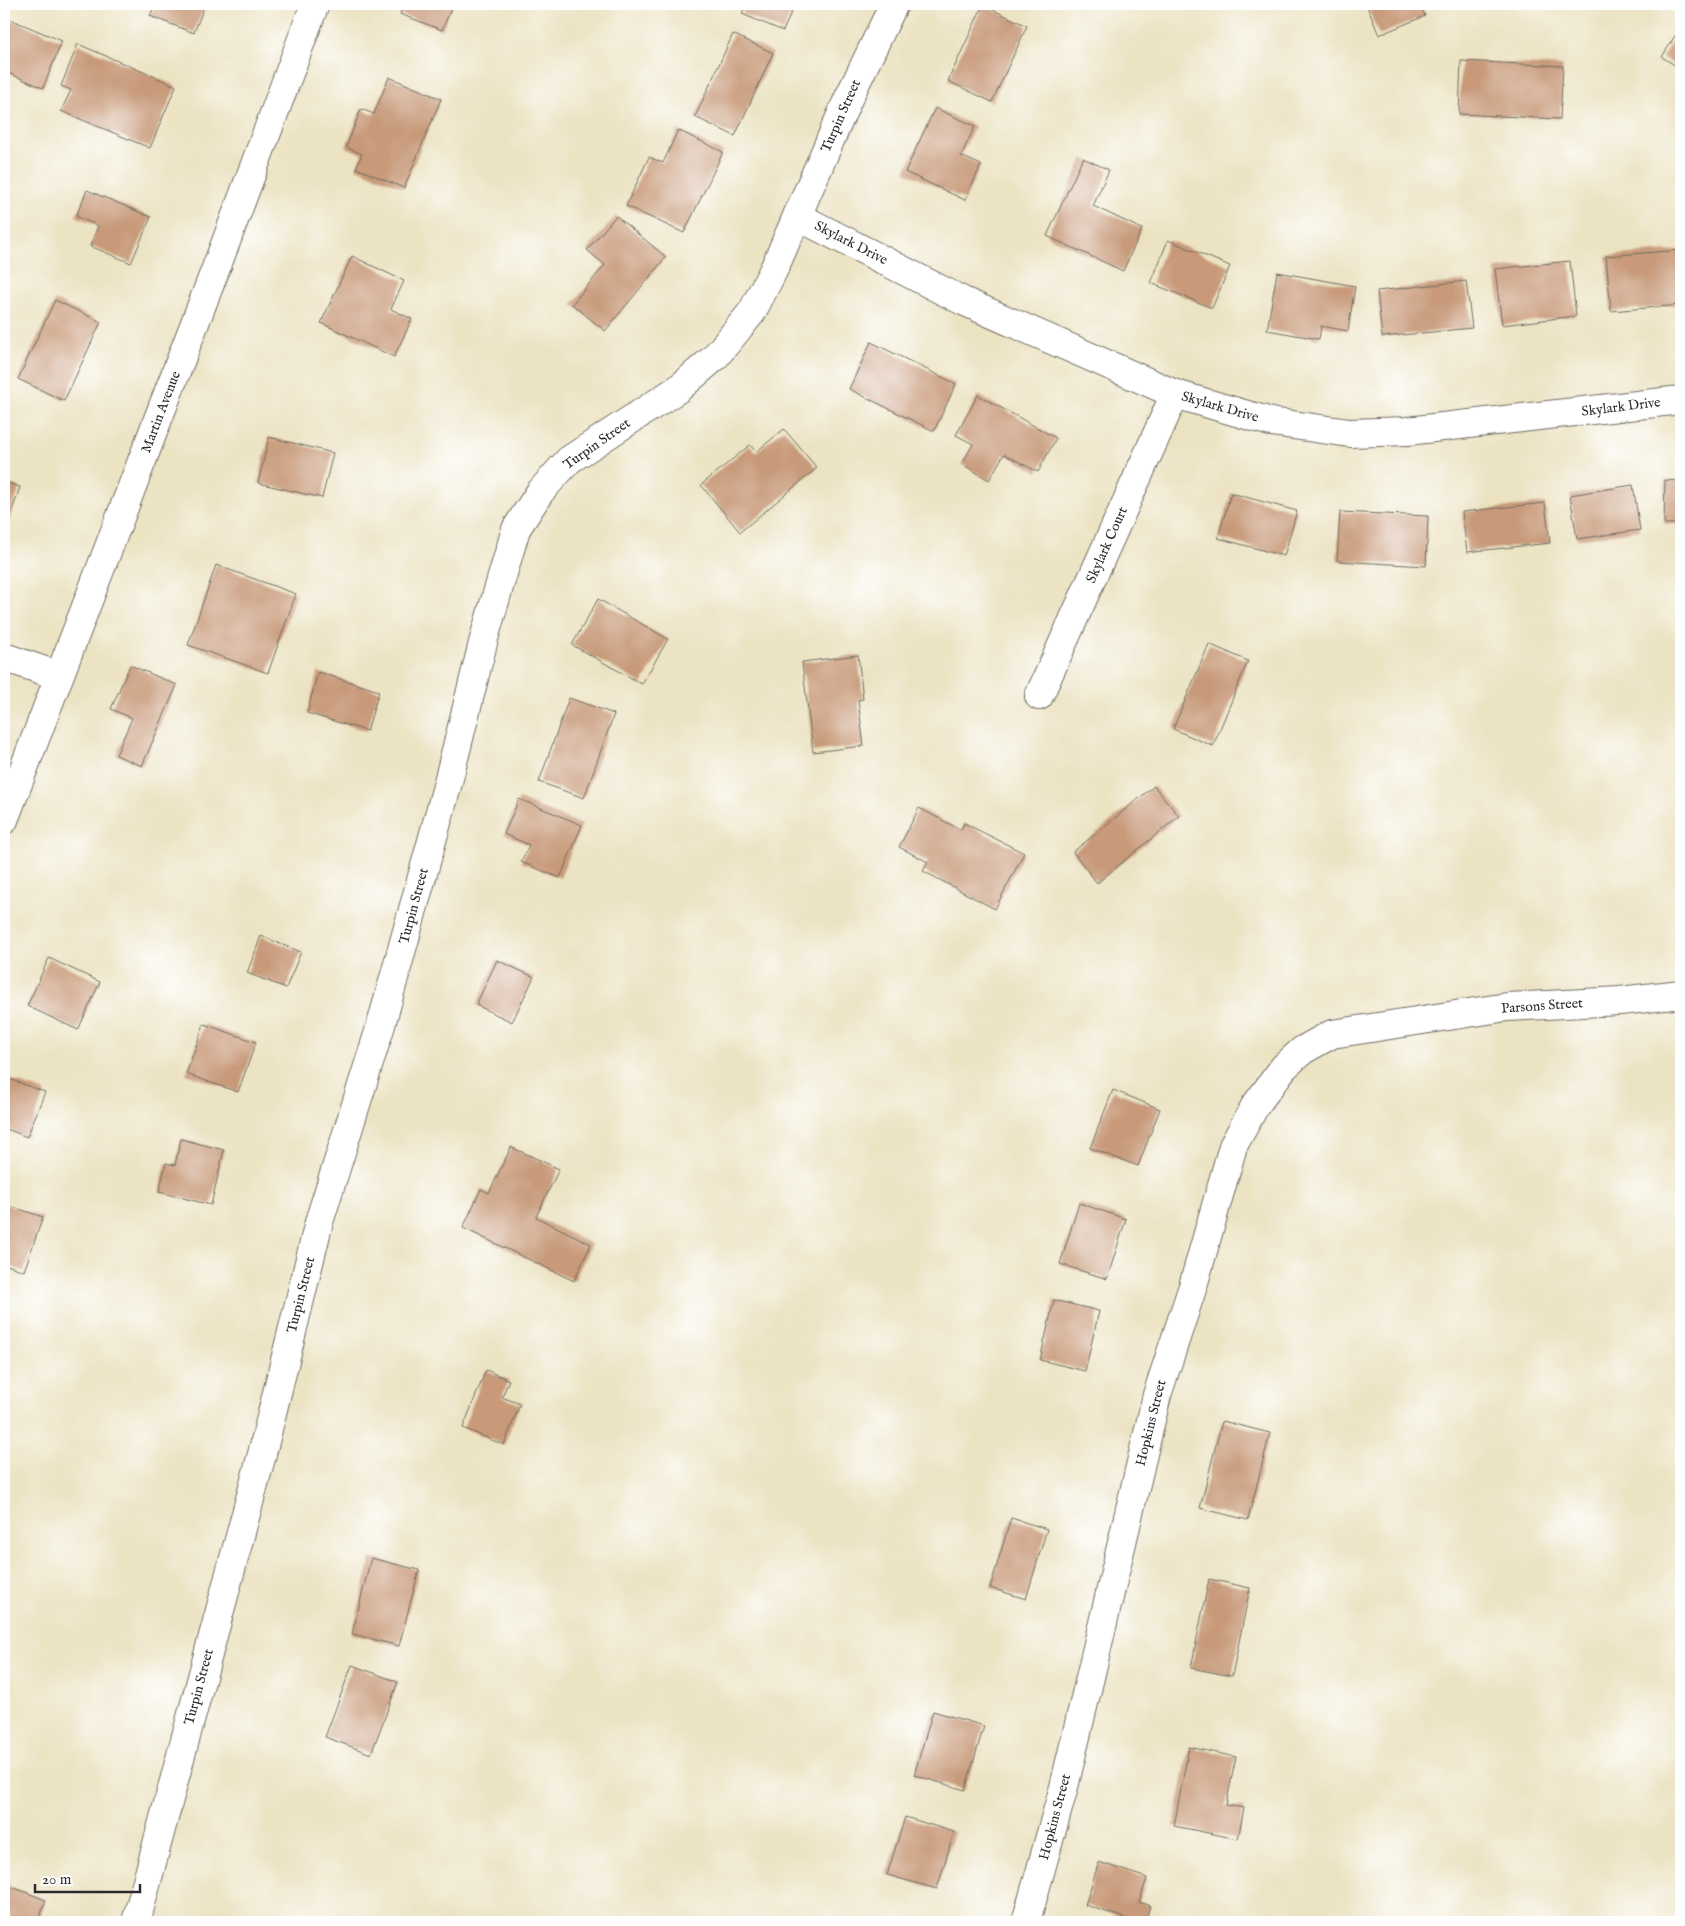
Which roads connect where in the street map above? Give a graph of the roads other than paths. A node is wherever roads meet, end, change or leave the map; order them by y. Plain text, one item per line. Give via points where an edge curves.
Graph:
1 (315, 4) edge
2 (894, 4) edge
3 (797, 216) junction
4 (1175, 394) junction
5 (1681, 400) edge
6 (4, 657) edge
7 (59, 676) junction
8 (1040, 696) dead end
9 (4, 820) edge
10 (1681, 994) edge
11 (1403, 1023) joint
12 (136, 1922) edge
13 (1026, 1922) edge

1 - 7 street, Martin Avenue
2 - 3 street, Turpin Street
3 - 4 street, Skylark Drive via 963,301
3 - 12 street, Turpin Street via 752,312 715,357 678,389 570,460 540,492 516,528 484,635 446,790 381,1025 319,1222 261,1458
4 - 5 street, Skylark Drive via 1271,422 1350,433 1407,431
4 - 8 street, Skylark Court
6 - 7 street
7 - 9 street, Martin Avenue
10 - 11 street, Parsons Street via 1506,1007
11 - 13 street, Hopkins Street via 1332,1034 1303,1050 1284,1067 1255,1106 1233,1146 1193,1286 1157,1395 1064,1787

